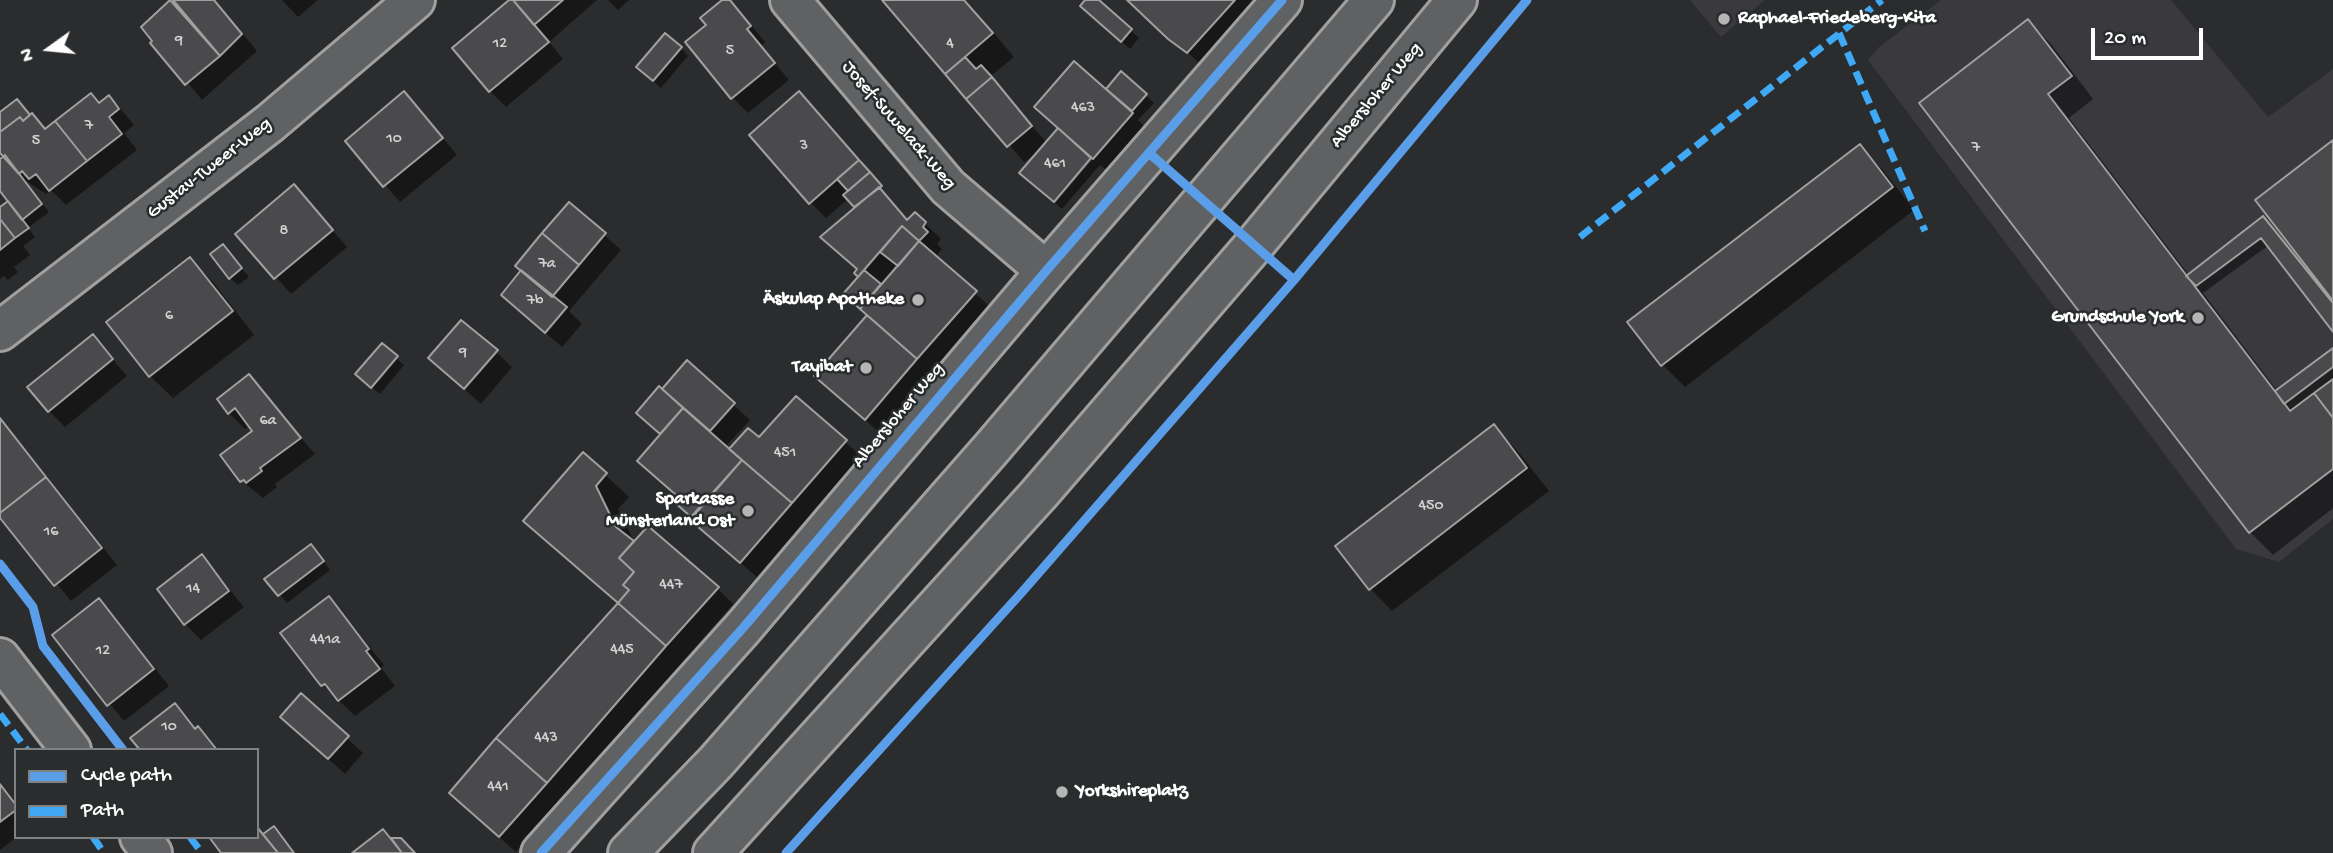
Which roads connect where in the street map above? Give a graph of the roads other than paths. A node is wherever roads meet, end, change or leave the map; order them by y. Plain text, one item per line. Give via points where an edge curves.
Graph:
1 (415, 0) edge
2 (790, 0) edge
3 (1282, 0) edge
4 (1374, 0) edge
5 (1457, 0) edge
6 (1046, 271) junction
7 (0, 331) edge
8 (0, 658) edge
9 (69, 748) edge
10 (141, 839) edge
11 (152, 853) edge
12 (541, 853) edge
13 (628, 853) edge
14 (713, 853) edge

1 - 7 main road, Gustav-Tweer-Weg via 270,124
2 - 6 main road, Josef-Suwelack-Weg via 948,187
3 - 6 main road, Albersloher Weg
4 - 13 main road via 991,449 716,762
5 - 14 main road, Albersloher Weg via 1040,495
6 - 12 main road, Albersloher Weg via 743,628
8 - 9 main road
10 - 11 main road

